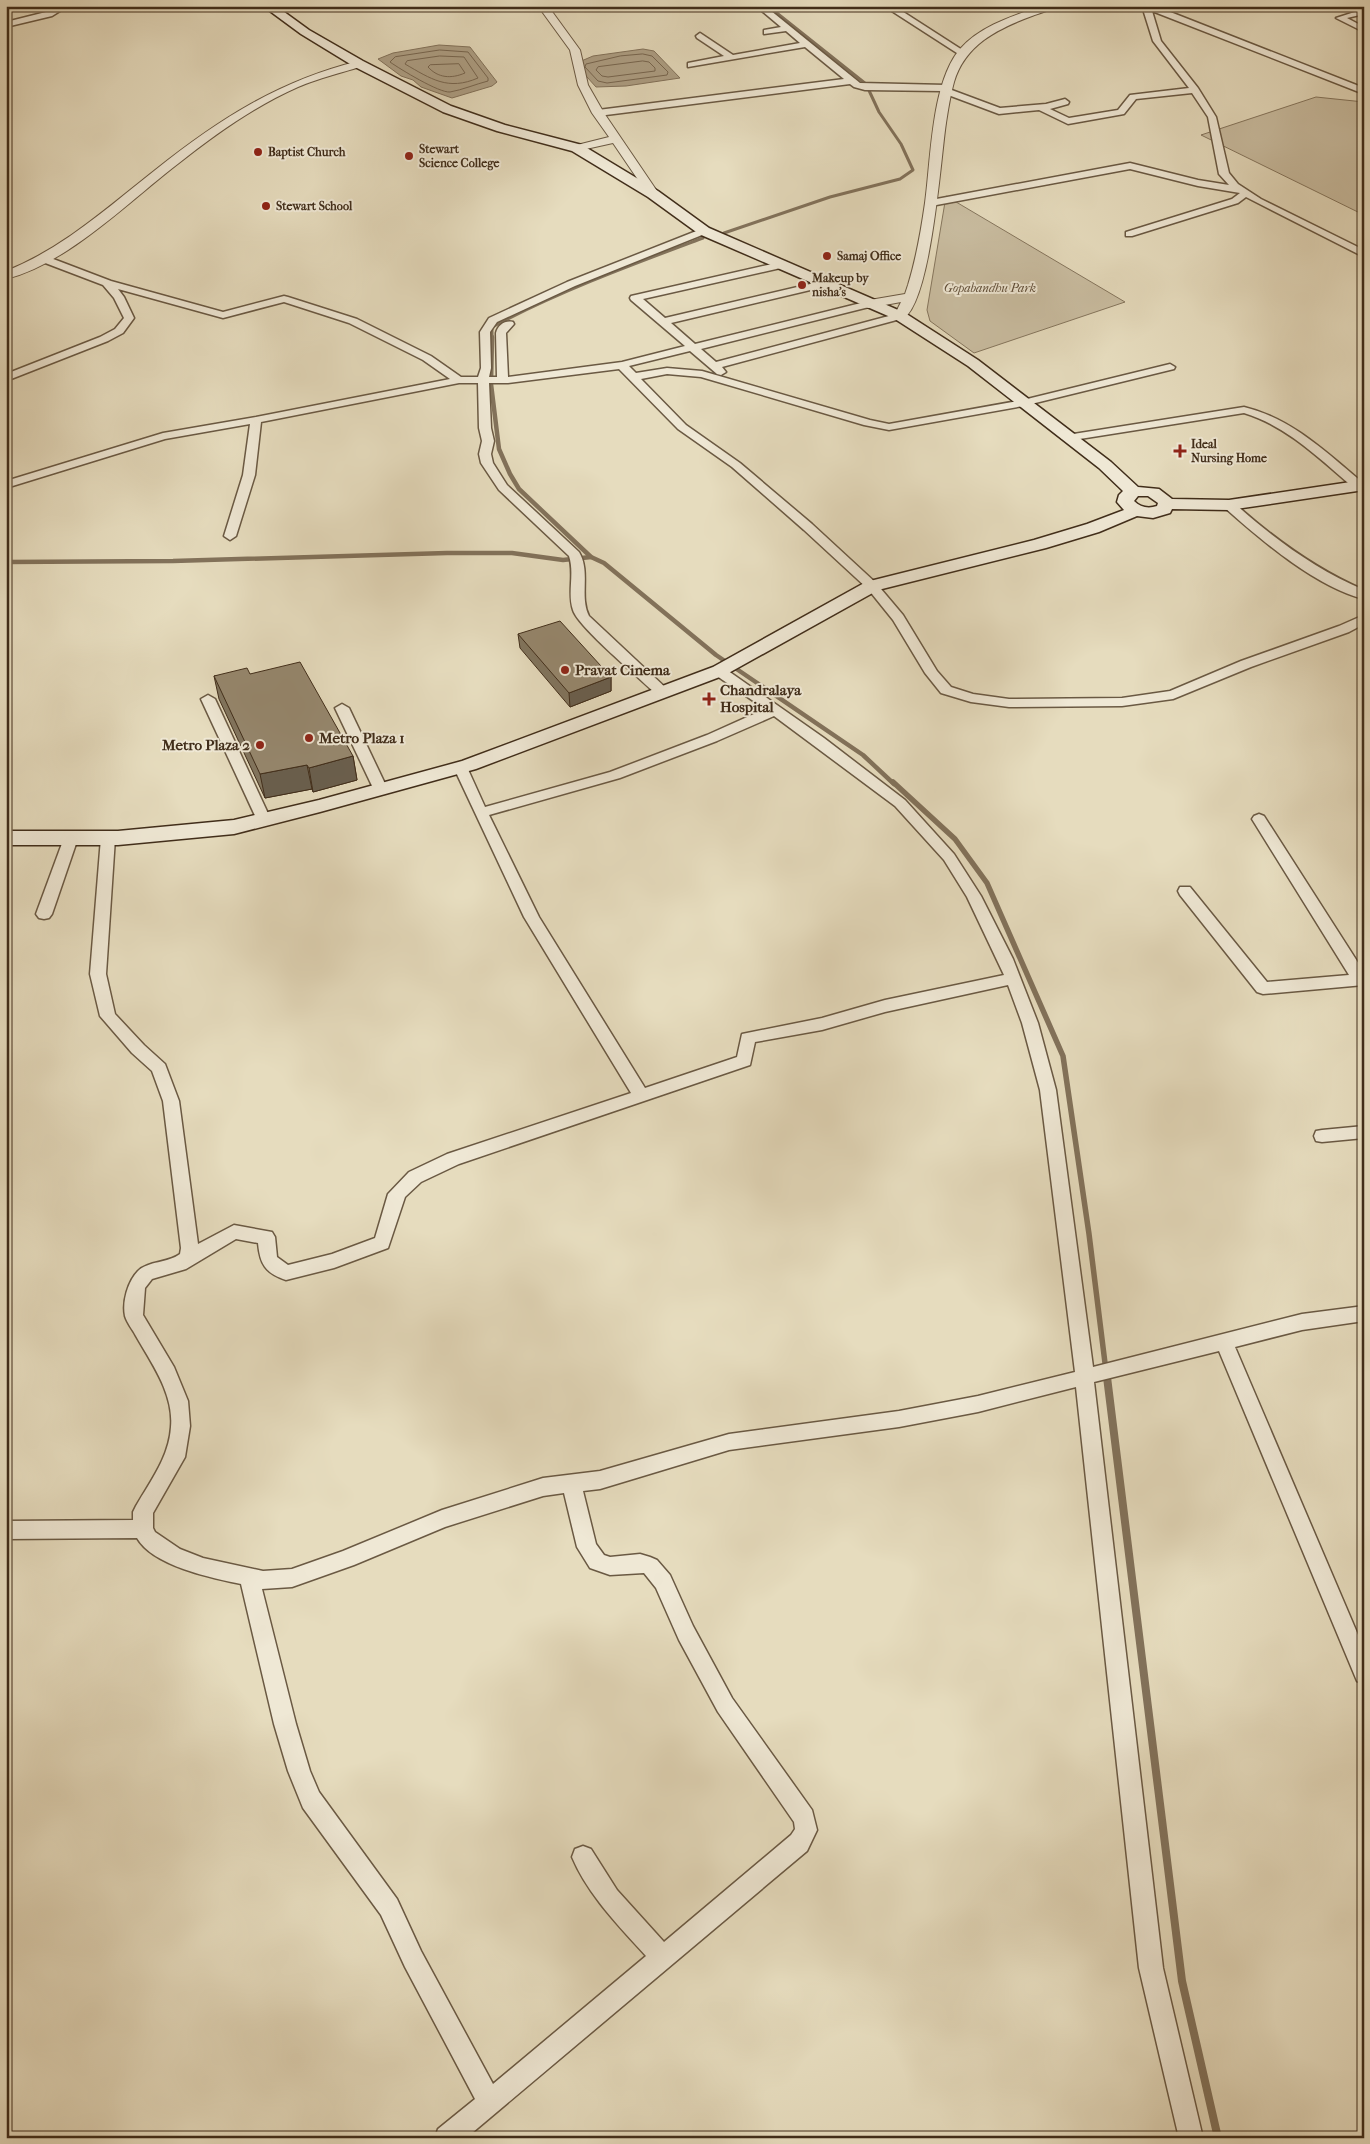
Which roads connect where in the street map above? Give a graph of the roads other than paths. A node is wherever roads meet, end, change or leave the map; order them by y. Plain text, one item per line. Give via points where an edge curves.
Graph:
1 (64, 6) edge
2 (268, 6) edge
3 (543, 6) edge
4 (760, 6) edge
5 (888, 6) edge
6 (1052, 6) edge
7 (1146, 6) edge
8 (1364, 11) edge
9 (6, 25) edge
10 (788, 28) junction
11 (1364, 30) edge
12 (767, 32) dead end
13 (700, 36) dead end
14 (808, 44) junction
15 (963, 52) junction
16 (732, 58) junction
17 (359, 64) junction
18 (691, 65) dead end
19 (850, 82) junction
20 (946, 89) junction
21 (1195, 90) junction
22 (1364, 91) edge
23 (1065, 102) dead end
24 (1041, 108) junction
25 (598, 113) junction
26 (616, 139) junction
27 (577, 148) junction
28 (1244, 191) junction
29 (653, 194) junction
30 (931, 203) junction
31 (704, 231) junction
32 (1129, 234) dead end
33 (1364, 254) edge
34 (44, 259) junction
35 (781, 265) junction
36 (6, 275) edge
37 (107, 283) junction
38 (823, 284) junction
39 (909, 297) junction
40 (869, 304) junction
41 (900, 316) junction
42 (662, 322) junction
43 (509, 324) dead end
44 (693, 348) junction
45 (622, 365) junction
46 (714, 366) junction
47 (1170, 367) dead end
48 (633, 377) junction
49 (6, 378) edge
50 (459, 380) junction
51 (483, 380) junction
52 (503, 380) junction
53 (734, 384) junction
54 (1023, 403) junction
55 (256, 420) junction
56 (1068, 438) junction
57 (1361, 485) edge
58 (6, 486) edge
59 (1134, 492) junction
60 (1166, 504) junction
61 (1229, 505) junction
62 (1135, 511) junction
63 (230, 536) dead end
64 (872, 586) junction
65 (1364, 595) edge
66 (1364, 619) edge
67 (723, 668) junction
68 (662, 692) junction
69 (208, 699) dead end
70 (342, 708) dead end
71 (775, 710) junction
72 (461, 768) junction
73 (381, 790) junction
74 (480, 813) junction
75 (1260, 819) dead end
76 (264, 820) junction
77 (6, 838) edge
78 (71, 838) junction
79 (108, 838) junction
80 (1185, 891) dead end
81 (44, 914) dead end
82 (1012, 978) junction
83 (1362, 979) edge
84 (641, 1096) junction
85 (1364, 1132) edge
86 (1322, 1136) dead end
87 (188, 1258) junction
88 (1364, 1313) edge
89 (1224, 1342) junction
90 (1087, 1377) junction
91 (571, 1484) junction
92 (143, 1529) junction
93 (6, 1530) edge
94 (249, 1578) junction
95 (1364, 1674) edge
96 (583, 1857) dead end
97 (662, 1958) junction
98 (489, 2102) junction
99 (447, 2138) edge
100 (1191, 2138) edge

1 - 9 street via 49,14
2 - 17 main road
3 - 25 street via 575,50 583,85
4 - 10 street
5 - 15 street
6 - 15 street via 1001,27
7 - 21 street via 1157,41
7 - 22 street
8 - 11 street via 1340,18
10 - 12 street
10 - 14 street
13 - 16 street
14 - 16 street
14 - 19 street
15 - 20 street
16 - 18 street
17 - 27 main road via 447,110
17 - 34 street via 295,85 258,104 207,137
19 - 20 street via 865,87
19 - 25 street
20 - 24 street via 998,111
20 - 30 street
21 - 24 street via 1133,97 1121,112 1068,121
21 - 28 street via 1212,118 1224,174
23 - 24 street
25 - 26 street
26 - 27 street
26 - 29 street
27 - 29 main road
28 - 30 street via 1130,166
28 - 32 street via 1235,202
28 - 33 street
29 - 31 main road
30 - 39 street via 916,284
31 - 35 main road
31 - 51 street via 578,280 494,320 485,332
34 - 36 street
34 - 37 street
35 - 38 main road
35 - 42 street via 635,298
37 - 49 street via 119,297 129,318 119,331
37 - 50 street via 222,315 284,299 352,321 427,358
38 - 40 main road
38 - 42 street
39 - 40 street
39 - 41 street
40 - 41 main road
40 - 44 street
41 - 46 street
41 - 54 main road via 973,363
42 - 44 street
43 - 52 street via 501,333
44 - 45 street
44 - 46 street
45 - 48 street
45 - 52 street
46 - 53 street
47 - 54 street
48 - 53 street via 668,371 702,374
48 - 64 street via 682,427 736,465
50 - 51 street
50 - 55 street
51 - 52 street
51 - 68 street via 487,463 503,487 575,556 579,564 577,609 583,618
53 - 54 street via 889,428
54 - 56 main road
55 - 58 street via 164,436
55 - 63 street via 249,475
56 - 57 street via 1244,410 1260,413 1282,426
56 - 59 main road via 1105,465
57 - 61 main road
59 - 60 main road via 1155,493
59 - 62 main road via 1124,500
60 - 61 main road
60 - 62 main road via 1164,509 1154,513
61 - 65 street via 1264,537 1305,565
62 - 64 main road via 1040,544
64 - 66 street via 898,618 946,690 1009,704 1122,702 1173,695
64 - 67 main road
67 - 68 main road
67 - 71 street
68 - 72 main road
69 - 76 street
70 - 73 street
71 - 74 street via 615,775
71 - 82 street via 900,803 949,857 974,896
72 - 73 main road
72 - 74 street
73 - 76 main road
74 - 84 street via 532,916
75 - 83 street
76 - 79 main road via 234,826
77 - 78 main road
78 - 79 main road
78 - 81 street
79 - 87 street via 98,974 108,1016 159,1068 171,1100 190,1248
80 - 83 street via 1263,988
82 - 84 street via 885,1006 822,1024 748,1038 744,1061
82 - 90 street via 1030,1023 1048,1090
84 - 87 street via 453,1159 415,1177 397,1194 382,1243 342,1258 286,1273 269,1261 266,1237 234,1232
85 - 86 street
87 - 92 street via 180,1264 146,1274 136,1286 134,1316 179,1401 181,1426 175,1457 143,1512
88 - 89 street via 1302,1322
89 - 90 street
89 - 95 street
90 - 91 street via 970,1406 730,1442 600,1480
90 - 100 street via 1151,1968
91 - 94 street via 543,1487 491,1502 292,1578
91 - 97 street via 587,1547 597,1562 610,1566 640,1563 650,1566 663,1582 725,1705 804,1818 806,1830 799,1843
92 - 93 street
92 - 94 street via 148,1538 173,1555 202,1567
94 - 98 street via 285,1724 311,1800 389,1907
96 - 97 street via 609,1898
97 - 98 street
98 - 99 street

